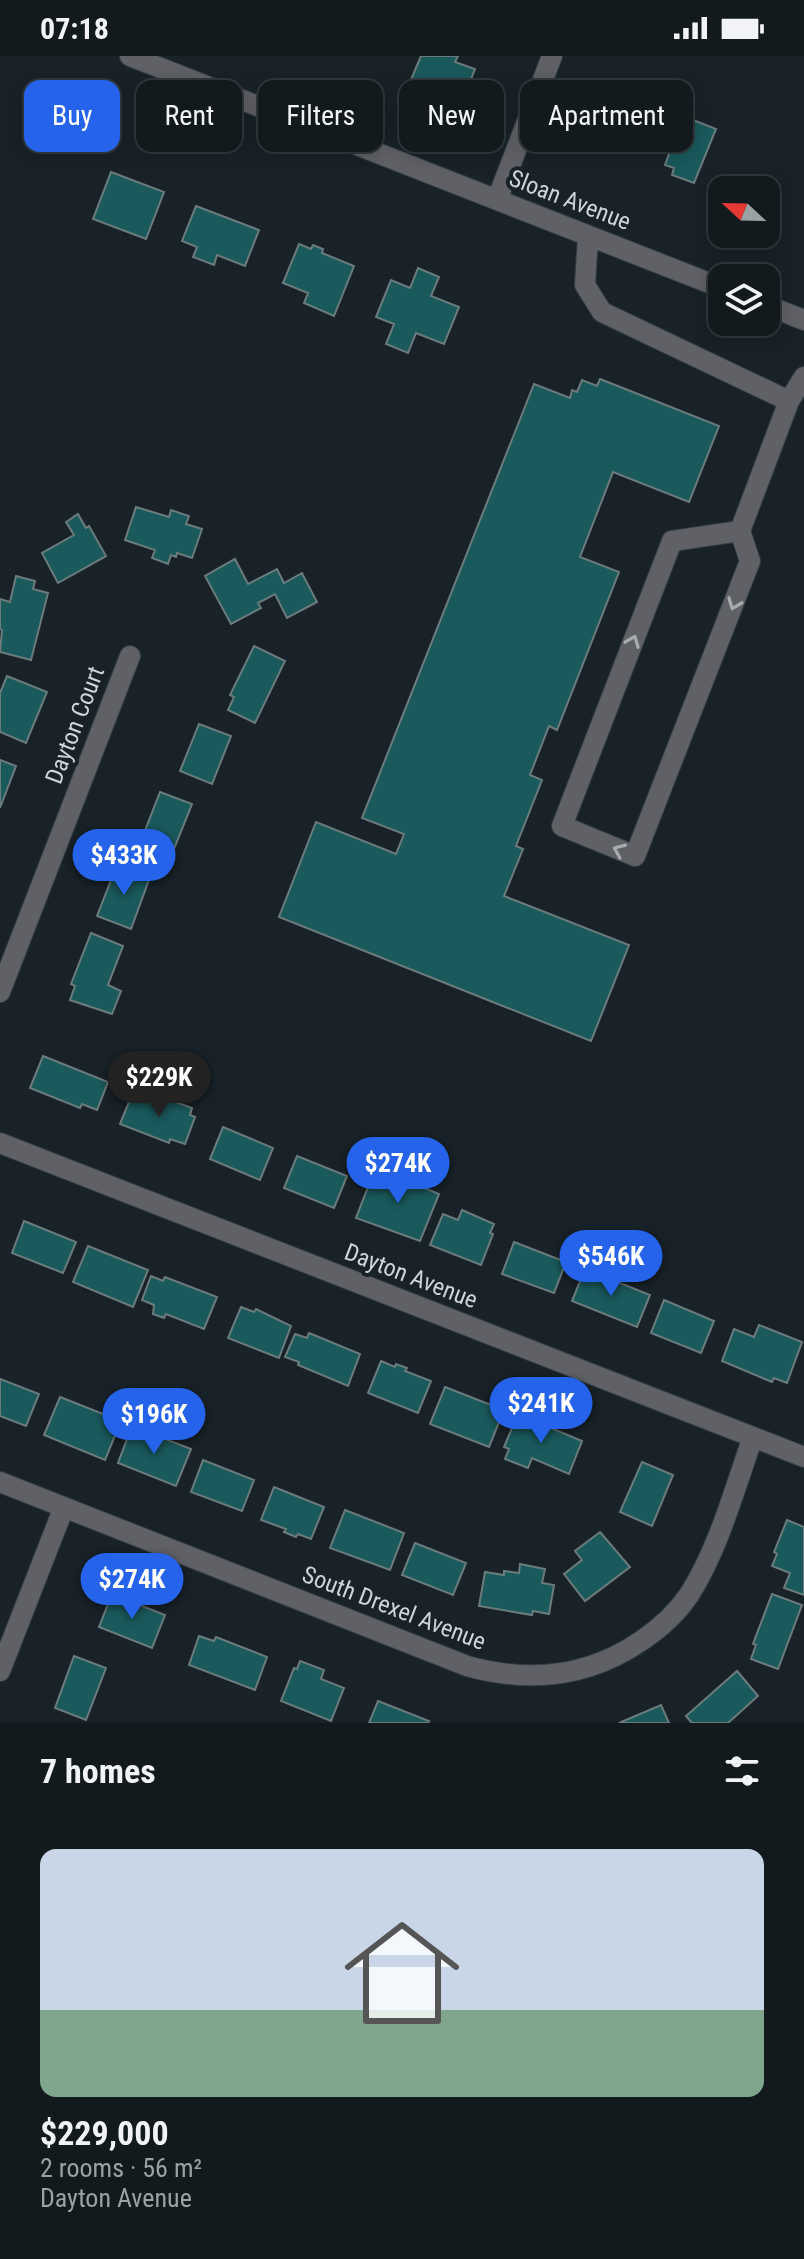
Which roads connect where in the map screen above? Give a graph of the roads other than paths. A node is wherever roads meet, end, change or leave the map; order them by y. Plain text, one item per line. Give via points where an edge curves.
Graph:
1 (130, 56) edge
2 (552, 56) edge
3 (497, 200) junction
4 (588, 236) junction
5 (708, 283) edge
6 (780, 311) edge
7 (804, 320) edge
8 (804, 377) edge
9 (789, 401) junction
10 (740, 531) junction
11 (130, 656) dead end
12 (0, 992) edge
13 (0, 1143) edge
14 (753, 1437) junction
15 (804, 1457) edge
16 (0, 1482) edge
17 (64, 1507) junction
18 (0, 1671) edge

1 - 3 street, Sloan Avenue
2 - 3 street
3 - 4 street, Sloan Avenue
4 - 5 street, Sloan Avenue
4 - 9 street via 585,285 602,312
6 - 7 street
8 - 9 street
9 - 10 street
10 -> 10 street via 750,561 635,856 562,826 672,541
11 - 12 street, Dayton Court
13 - 14 street, Dayton Avenue
14 - 15 street, Dayton Avenue
14 - 17 street, South Drexel Avenue via 711,1551 686,1599 629,1650 560,1675 508,1676 467,1666
16 - 17 street, South Drexel Avenue
17 - 18 street

